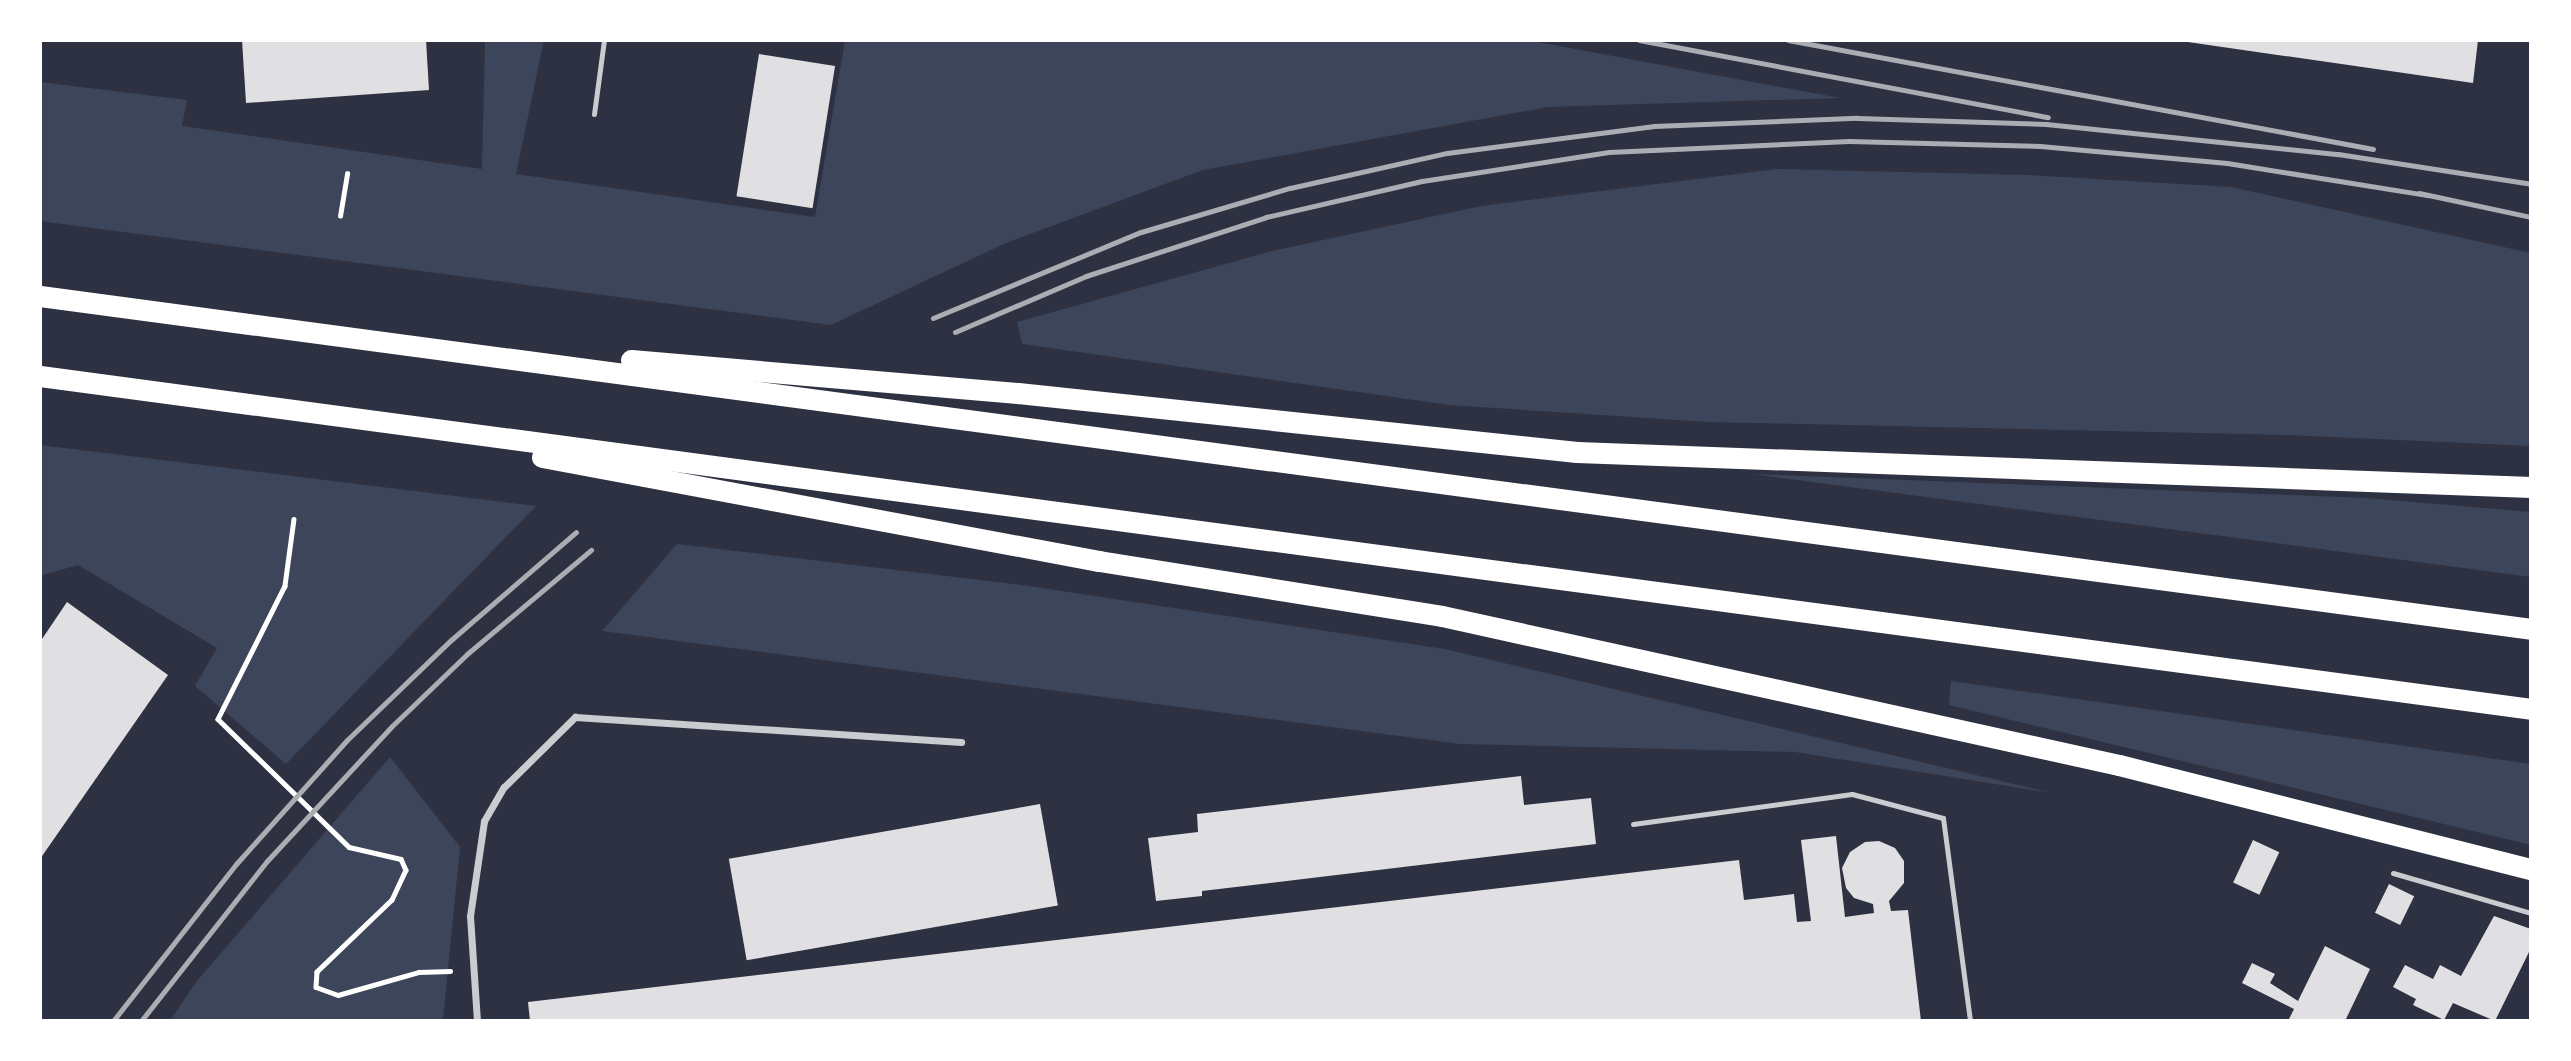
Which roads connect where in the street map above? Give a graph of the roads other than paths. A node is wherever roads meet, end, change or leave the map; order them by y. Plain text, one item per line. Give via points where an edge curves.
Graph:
1 (604, 40) edge
2 (594, 114) dead end
3 (44, 296) edge
4 (349, 336) junction
5 (43, 376) edge
6 (338, 416) junction
7 (2531, 487) edge
8 (2531, 629) edge
9 (2531, 709) edge
10 (961, 742) dead end
11 (1633, 824) dead end
12 (2528, 870) edge
13 (2393, 873) dead end
14 (2531, 913) edge
15 (477, 1021) edge
16 (1970, 1021) edge

1 - 2 lane
3 - 4 highway
4 - 7 highway via 923,385 1577,452
4 - 8 highway
5 - 6 highway
6 - 9 highway
6 - 12 highway via 742,496 1456,619 2119,765
10 - 15 street via 575,717 504,786 484,821 471,893
11 - 16 lane via 1852,794 1943,818
13 - 14 lane

